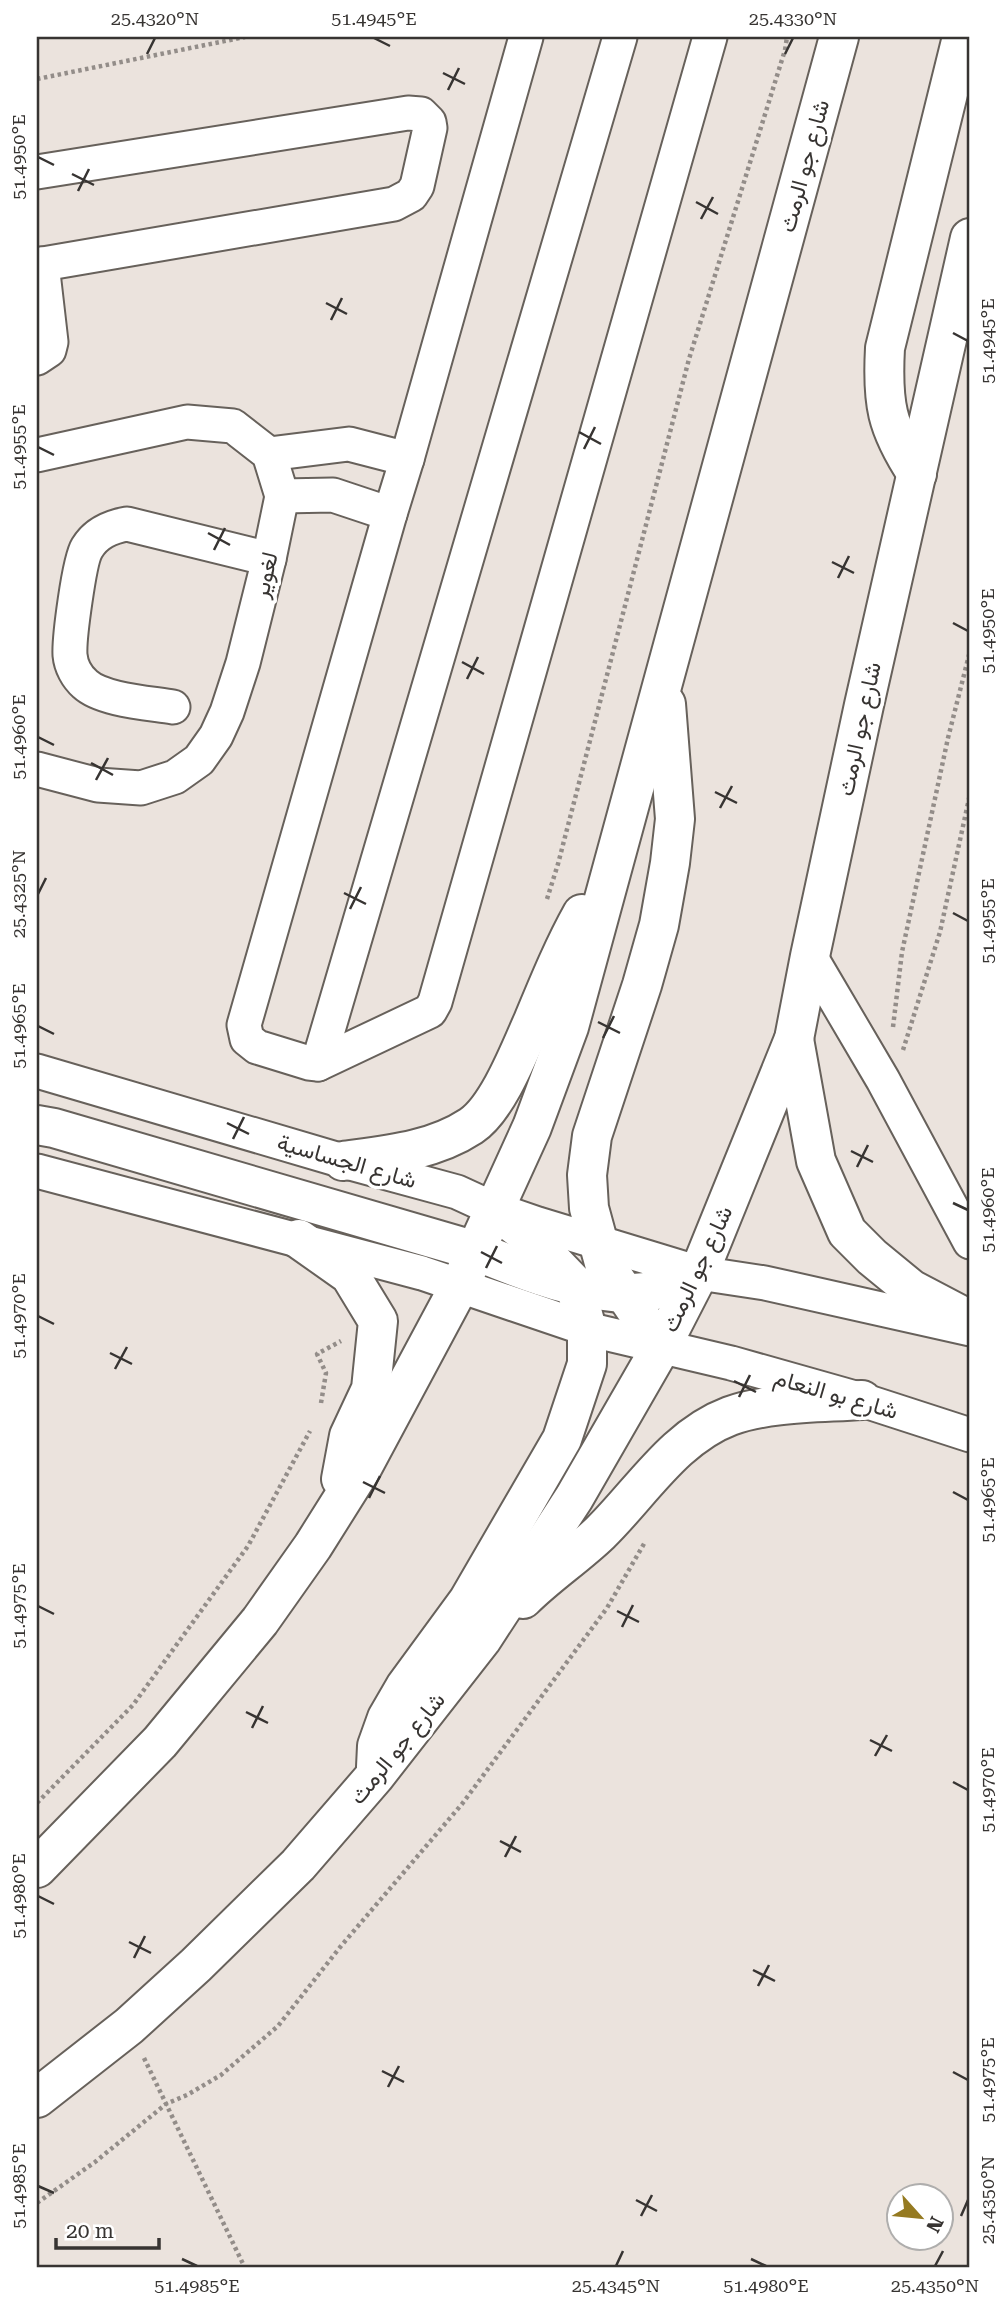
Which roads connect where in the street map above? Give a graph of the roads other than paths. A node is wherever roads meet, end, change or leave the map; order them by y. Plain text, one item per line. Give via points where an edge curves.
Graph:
1 (526, 37) edge
2 (620, 37) edge
3 (710, 37) edge
4 (839, 37) edge
5 (961, 37) edge
6 (37, 172) edge
7 (970, 238) edge
8 (39, 264) edge
9 (37, 358) edge
10 (269, 454) junction
11 (37, 455) edge
12 (407, 459) junction
13 (917, 474) junction
14 (282, 496) junction
15 (390, 514) junction
16 (269, 559) junction
17 (664, 678) junction
18 (173, 707) dead end
19 (37, 769) edge
20 (607, 887) junction
21 (810, 956) junction
22 (794, 1039) junction
23 (318, 1064) junction
24 (37, 1071) edge
25 (37, 1125) edge
26 (343, 1161) junction
27 (37, 1171) edge
28 (494, 1209) junction
29 (299, 1239) junction
30 (970, 1242) edge
31 (597, 1243) junction
32 (468, 1268) junction
33 (699, 1273) junction
34 (575, 1285) junction
35 (623, 1294) junction
36 (970, 1320) edge
37 (587, 1329) junction
38 (970, 1329) edge
39 (661, 1348) junction
40 (862, 1400) junction
41 (970, 1435) edge
42 (334, 1513) junction
43 (482, 1639) junction
44 (375, 1776) junction
45 (37, 1868) edge
46 (37, 2098) edge

1 - 12 street
2 - 23 street
3 - 23 street via 435,1002 430,1011
4 - 17 main road, شارع جو الرمث
5 - 13 main road via 885,348 883,389 889,419 900,449
6 - 8 street via 408,113 421,114 430,128 417,186 394,204
7 - 13 main road, شارع جو الرمث
8 - 9 street via 51,342 49,350
10 - 11 street via 233,426 187,422
10 - 12 street via 349,444
10 - 14 street, لغوير
12 - 15 street
13 - 21 main road, شارع جو الرمث
14 - 15 street via 334,495
14 - 16 street, لغوير
15 - 23 street via 244,1025 247,1039 257,1047
16 - 18 street via 127,524 105,530 88,547 82,557 71,643 74,669 80,680 97,692
16 - 19 street, لغوير via 227,712 200,760 175,777 141,788 98,785
17 - 20 main road, شارع جو الرمث
17 - 31 main road via 675,819 670,863 642,985 592,1136 587,1175
20 - 26 main road via 595,897 568,939 511,1070 476,1122 436,1144
20 - 28 main road, شارع جو الرمث via 569,1027 532,1127
21 - 22 main road, شارع جو الرمث
21 - 30 street
22 - 33 main road, شارع جو الرمث
22 - 36 main road via 816,1161 847,1232 911,1289
24 - 26 street, شارع الجساسية
25 - 32 main road
26 - 28 street, شارع الجساسية via 457,1192
27 - 29 street
28 - 31 street
28 - 32 main road, شارع جو الرمث
28 - 34 main road via 524,1232
29 - 32 street
29 - 42 main road via 350,1275 378,1321 371,1389 349,1436
31 - 33 street
31 - 35 main road
32 - 34 main road via 526,1272
32 - 37 street, شارع بو النعام
32 - 42 main road, شارع جو الرمث
33 - 35 main road via 660,1289
33 - 38 street via 765,1283
33 - 39 main road, شارع جو الرمث
34 - 35 main road
34 - 37 main road
35 - 39 main road
37 - 39 street, شارع بو النعام
37 - 44 main road via 587,1364 562,1439 468,1601 387,1718 377,1746
39 - 40 street, شارع بو النعام
39 - 43 main road, شارع جو الرمث via 574,1498
40 - 41 street, شارع بو النعام
40 - 43 main road via 769,1408 709,1426 672,1455 599,1533
42 - 45 main road, شارع جو الرمث via 260,1621 160,1742
43 - 44 main road, شارع جو الرمث
44 - 46 main road, شارع جو الرمث via 298,1865 129,2026

